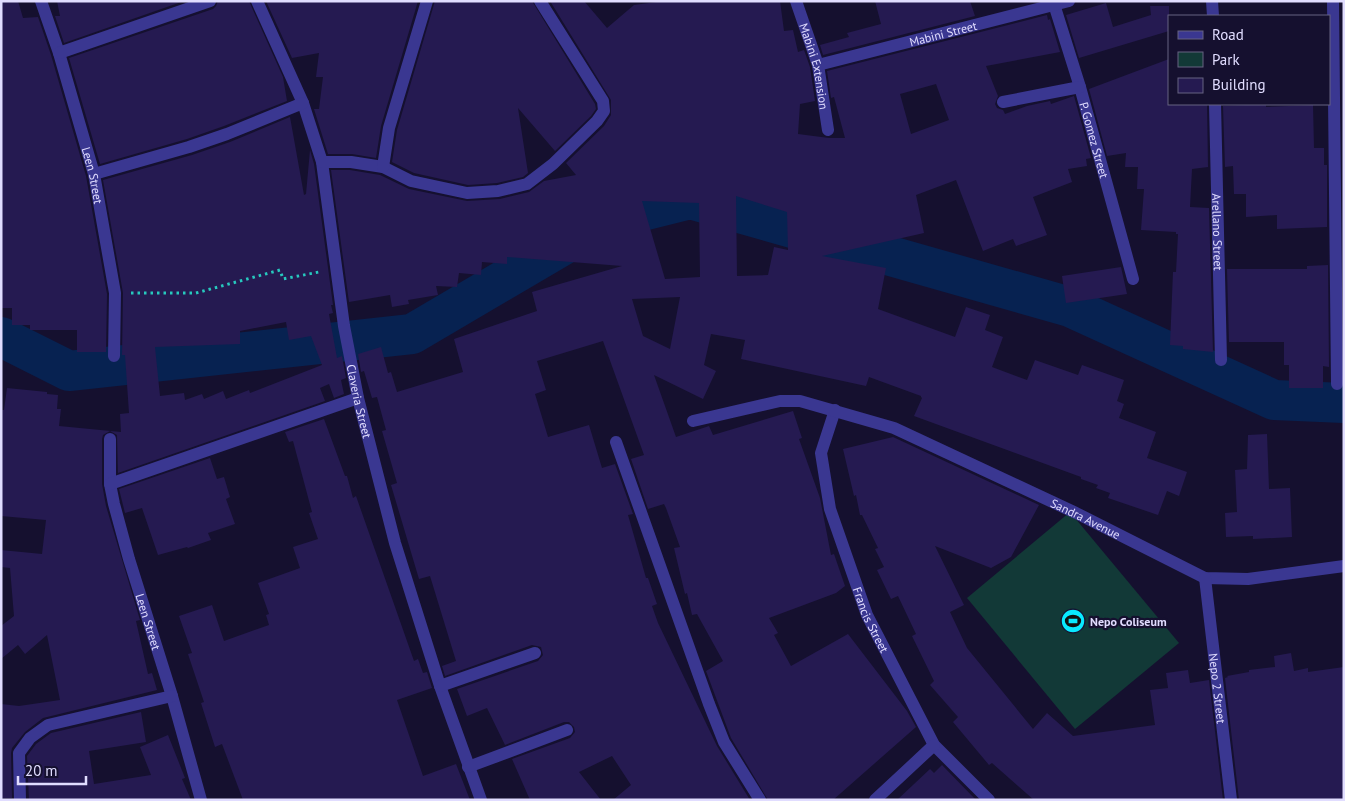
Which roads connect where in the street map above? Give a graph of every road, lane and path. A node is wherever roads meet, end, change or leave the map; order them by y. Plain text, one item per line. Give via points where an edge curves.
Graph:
1 (41, 1) edge
2 (210, 1) edge
3 (257, 1) edge
4 (427, 1) edge
5 (540, 1) edge
6 (796, 1) edge
7 (1069, 1) edge
8 (1212, 1) edge
9 (1333, 1) edge
10 (1053, 3) edge
11 (1212, 15) edge
12 (58, 53) junction
13 (818, 65) junction
14 (1080, 87) junction
15 (1003, 102) dead end
16 (303, 103) junction
17 (1215, 105) edge
18 (828, 130) dead end
19 (322, 162) junction
20 (383, 166) junction
21 (94, 174) junction
22 (336, 268) junction
23 (1134, 279) dead end
24 (115, 293) junction
25 (114, 356) dead end
26 (1221, 360) dead end
27 (1337, 384) dead end
28 (358, 398) junction
29 (835, 410) junction
30 (693, 421) dead end
31 (110, 439) dead end
32 (616, 442) dead end
33 (110, 484) junction
34 (1344, 566) edge
35 (1205, 578) junction
36 (535, 653) dead end
37 (440, 686) junction
38 (172, 696) junction
39 (567, 730) dead end
40 (934, 745) junction
41 (468, 767) junction
42 (20, 800) edge
43 (201, 800) edge
44 (482, 800) edge
45 (760, 800) edge
46 (875, 800) edge
47 (989, 800) edge
48 (1231, 800) edge

1 - 12 street, Leen Street
2 - 12 street
3 - 16 street, Claveria Street
4 - 20 street via 389,128
5 - 20 street via 603,101 604,111 597,121 553,164 527,184 498,191 467,193 439,188 411,180
6 - 13 street, Mabini Extension
7 - 10 street, Mabini Street
8 - 11 street
9 - 27 street
10 - 13 street, Mabini Street
10 - 14 street, P. Gomez Street
12 - 21 street, Leen Street
13 - 18 street, Mabini Extension
14 - 15 street
14 - 23 street, P. Gomez Street
16 - 19 street, Claveria Street
16 - 21 street via 208,140
17 - 26 street, Arellano Street
19 - 20 street
19 - 22 street, Claveria Street
21 - 24 street, Leen Street
22 - 24 path via 283,279 280,270 196,293
22 - 28 street, Claveria Street
24 - 25 street, Leen Street
28 - 33 street
28 - 37 street, Claveria Street via 395,543
29 - 30 street, Sandra Avenue via 800,401 780,402
29 - 35 street, Sandra Avenue via 894,428 1076,513
29 - 40 street, Francis Street via 821,453 830,509 867,615
31 - 33 street, Leen Street
32 - 45 street via 724,742
33 - 38 street, Leen Street via 129,559
34 - 35 street, Sandra Avenue via 1248,579
35 - 48 street, Nepo 2 Street
36 - 37 street
37 - 41 street, Claveria Street
38 - 42 street via 48,725 30,738 19,753
38 - 43 street, Leen Street
39 - 41 street
40 - 46 street
40 - 47 street, Francis Street
41 - 44 street, Claveria Street

